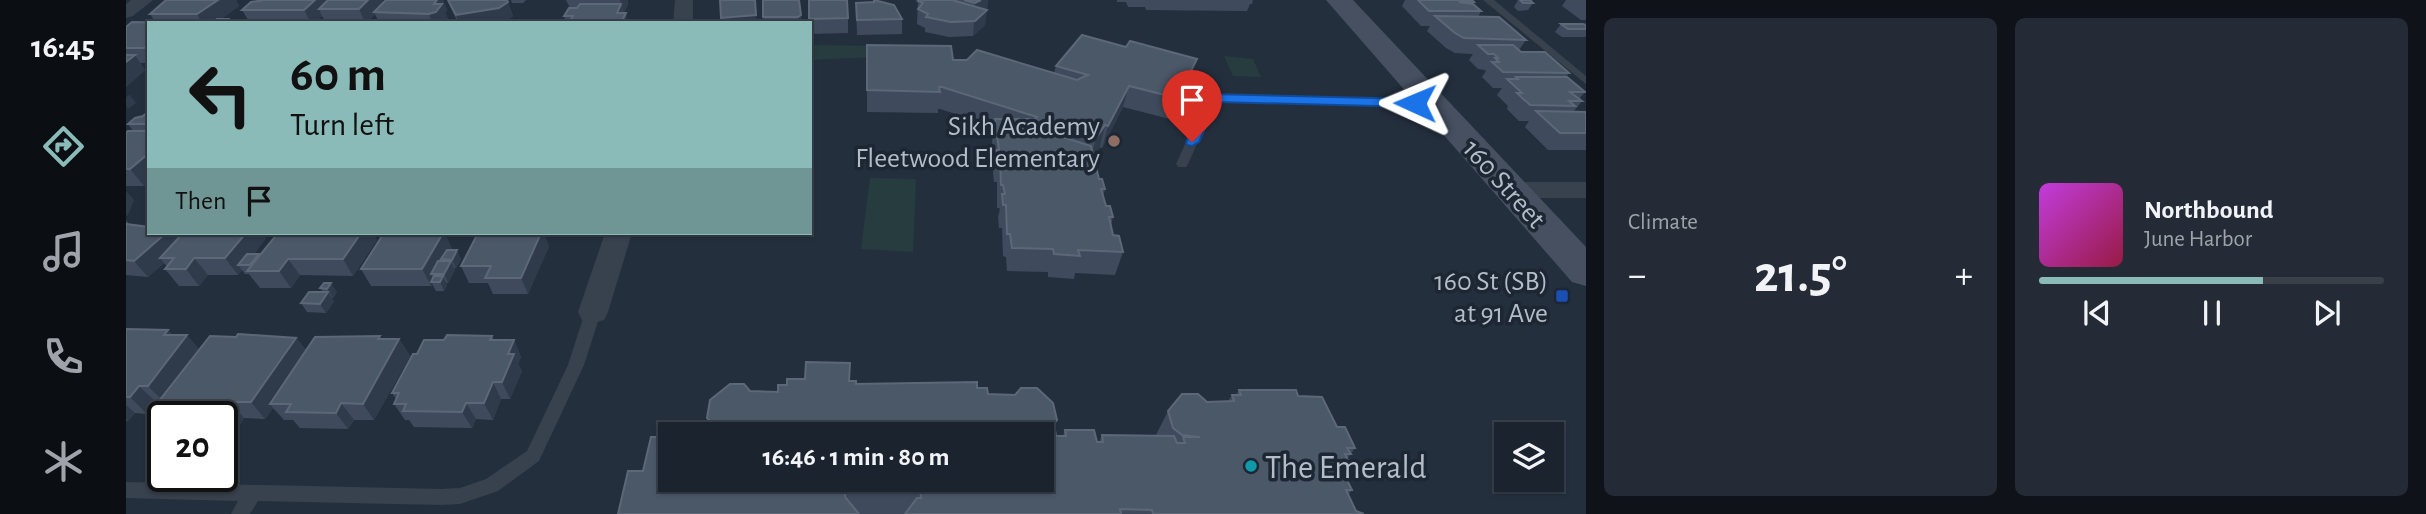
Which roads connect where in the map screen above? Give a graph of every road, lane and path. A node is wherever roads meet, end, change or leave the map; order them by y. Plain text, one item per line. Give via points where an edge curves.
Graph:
1 (144, 0) edge
2 (684, 0) edge
3 (1339, 0) edge
4 (1489, 0) edge
5 (126, 12) edge
6 (683, 21) edge
7 (1586, 81) edge
8 (1432, 103) junction
9 (1182, 164) dead end
10 (1511, 190) junction
11 (1586, 190) edge
12 (617, 235) edge
13 (1586, 272) edge
14 (593, 312) joint
15 (126, 490) edge
16 (253, 492) junction
17 (240, 514) edge

1 - 5 street
2 - 6 street
3 - 8 main road, 160 Street
4 - 7 lane
8 - 9 lane via 1212,98
8 - 10 main road, 160 Street
10 - 11 street
10 - 13 main road, 160 Street
12 - 14 street
14 - 16 lane via 576,365 533,456 492,485 441,497
15 - 16 lane
16 - 17 lane

